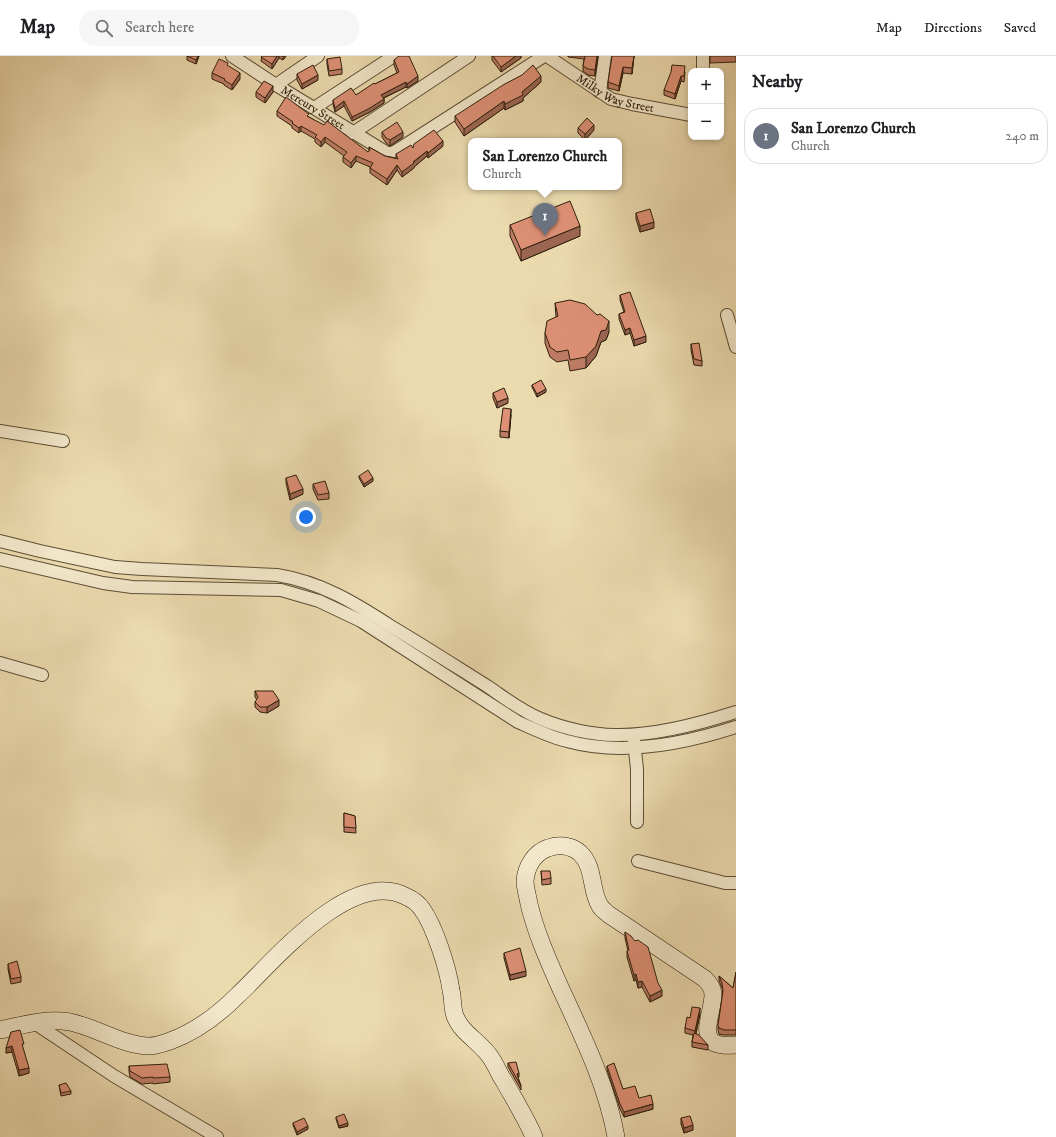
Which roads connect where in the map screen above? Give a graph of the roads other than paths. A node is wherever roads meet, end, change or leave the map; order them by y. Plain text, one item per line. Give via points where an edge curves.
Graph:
1 (232, 56) edge
2 (394, 56) edge
3 (469, 56) edge
4 (545, 56) edge
5 (605, 56) edge
6 (703, 56) edge
7 (312, 57) edge
8 (562, 61) edge
9 (704, 68) edge
10 (276, 85) junction
11 (600, 92) junction
12 (314, 108) junction
13 (688, 114) edge
14 (353, 133) junction
15 (727, 316) dead end
16 (736, 347) edge
17 (0, 431) edge
18 (63, 441) dead end
19 (0, 541) edge
20 (0, 559) edge
21 (201, 571) junction
22 (203, 589) junction
23 (364, 616) junction
24 (0, 663) edge
25 (42, 675) dead end
26 (489, 688) junction
27 (483, 700) junction
28 (736, 712) edge
29 (736, 727) edge
30 (633, 734) junction
31 (635, 748) junction
32 (638, 822) dead end
33 (638, 861) dead end
34 (736, 882) edge
35 (33, 1022) junction
36 (0, 1030) edge
37 (736, 1045) edge
38 (218, 1137) edge
39 (534, 1137) edge
40 (616, 1137) edge

1 - 10 street, Mercury Street
2 - 12 street
3 - 14 street
4 - 8 street, Milky Way Street
4 - 14 street, Mercury Street via 389,154
5 - 11 street
6 - 9 street
7 - 10 street
8 - 11 street, Milky Way Street
10 - 12 street, Mercury Street
11 - 13 street, Milky Way Street via 619,102
12 - 14 street, Mercury Street
15 - 16 street
17 - 18 street
19 - 21 street via 115,567
20 - 22 street via 103,583
21 - 22 street
21 - 23 street via 295,578 331,591
22 - 23 street via 281,590
23 - 26 street
23 - 27 street
24 - 25 street
26 - 27 street
26 - 30 street via 521,710 542,720 590,733 614,736
27 - 31 street via 518,722 566,741 590,746
28 - 30 street via 676,729
29 - 31 street via 707,737
30 - 31 street
31 - 32 street
33 - 34 street via 725,883
35 - 36 main road
35 - 38 street via 114,1076
35 - 39 main road via 71,1022 143,1045 169,1041 183,1036 221,1010 297,937 328,912 364,893 379,890 401,893 413,900 429,923 445,962 455,1014 460,1026 491,1058
37 - 40 main road via 718,1044 712,1041 707,1033 713,994 705,978 608,914 600,906 590,870 579,852 561,846 540,852 530,863 525,882 532,918 597,1070 613,1118

